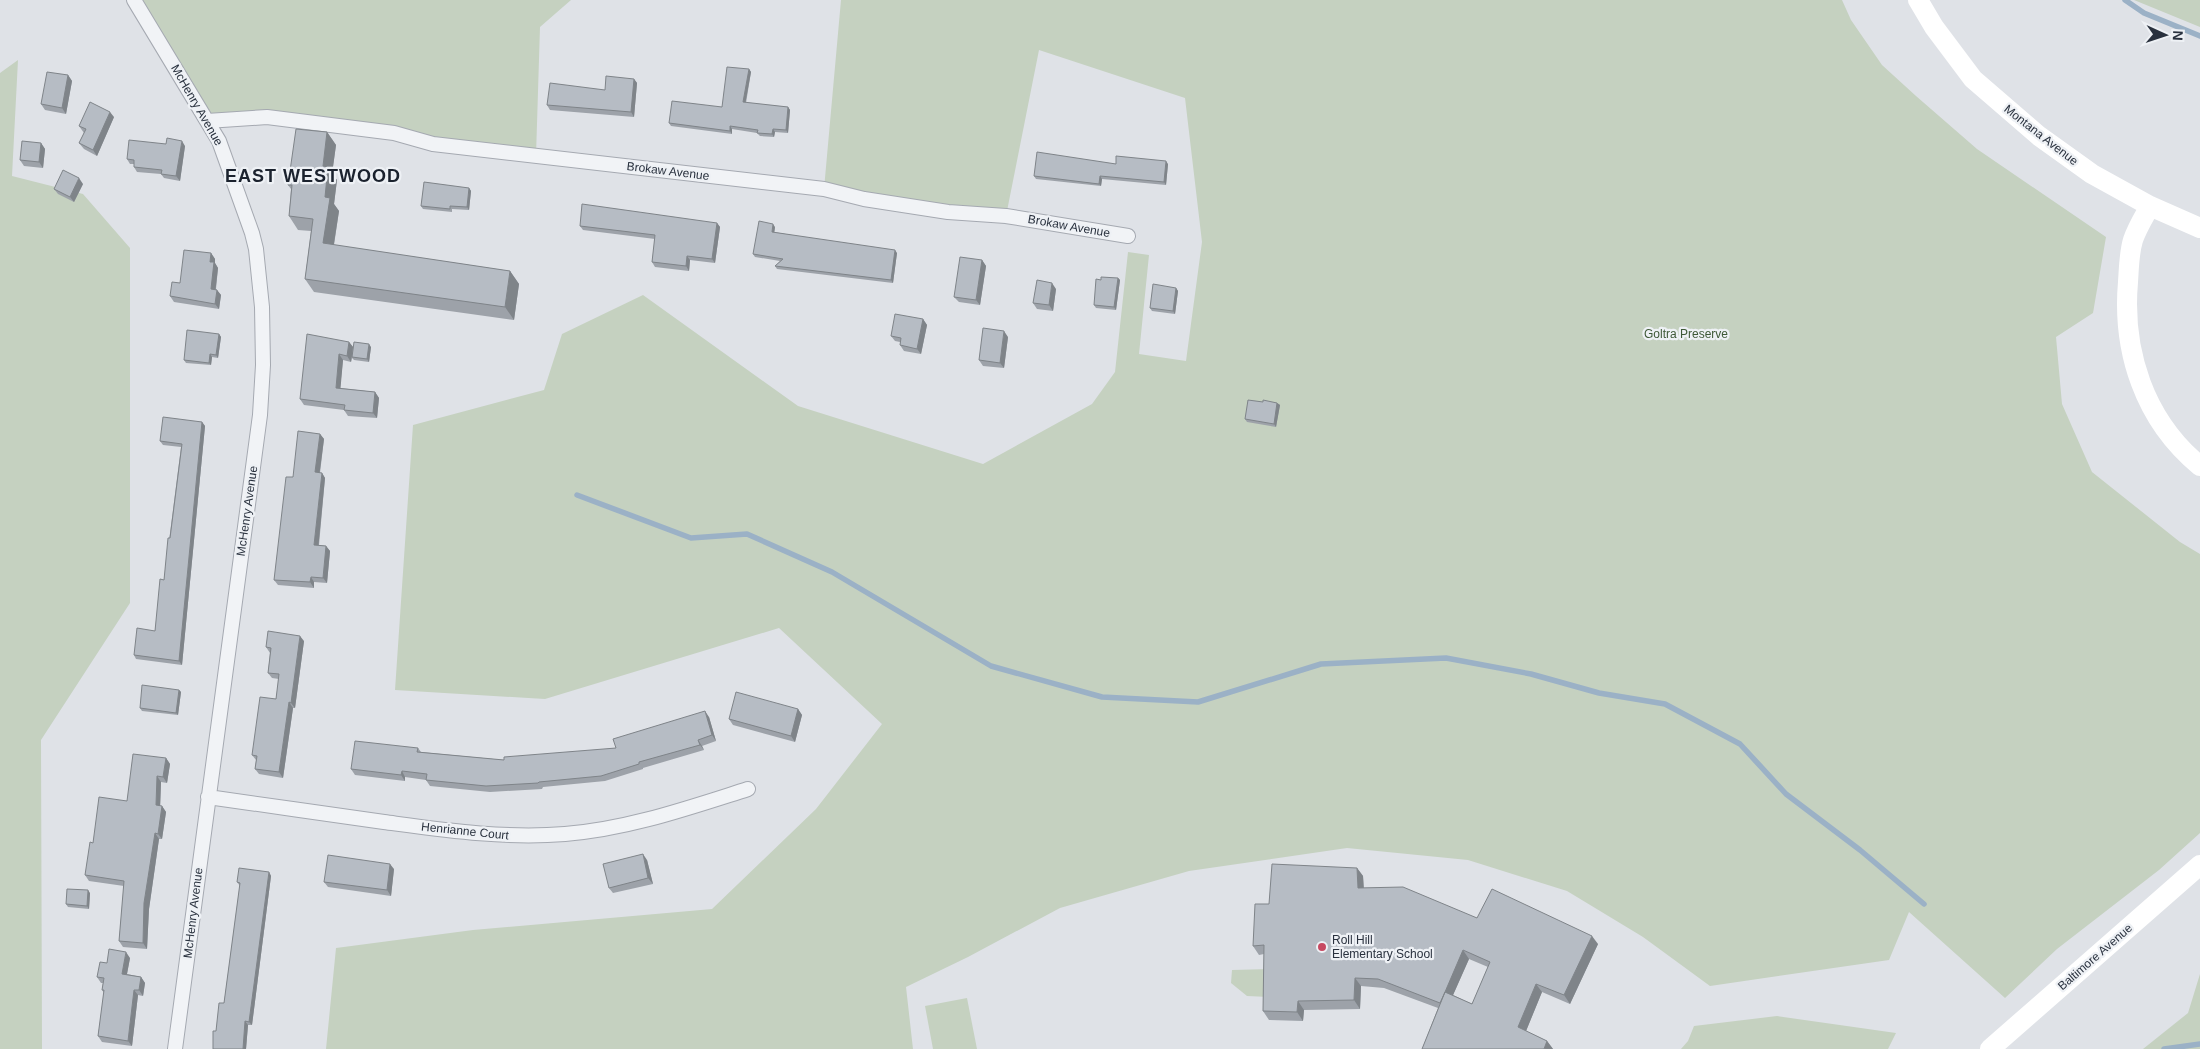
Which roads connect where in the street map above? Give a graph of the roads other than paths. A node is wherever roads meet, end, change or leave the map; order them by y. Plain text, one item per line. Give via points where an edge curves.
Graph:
1 (134, 0) edge
2 (1918, 0) edge
3 (207, 121) junction
4 (2150, 206) junction
5 (2200, 228) edge
6 (1128, 236) dead end
7 (2200, 466) edge
8 (748, 789) dead end
9 (208, 797) junction
10 (2200, 865) edge
11 (175, 1049) edge
12 (1990, 1049) edge

1 - 3 street, McHenry Avenue
2 - 4 street, Montana Avenue via 1972,79 2039,136 2092,174
3 - 6 street, Brokaw Avenue via 266,117 394,133 433,144 824,190 948,212 1006,216
3 - 9 street, McHenry Avenue via 219,141 256,249 263,365 260,415
4 - 5 street, Montana Avenue
4 - 7 street via 2133,240 2126,300 2128,335 2143,393 2175,441
8 - 9 street, Henrianne Court via 614,828 525,836 476,834
9 - 11 street, McHenry Avenue
10 - 12 street, Baltimore Avenue

